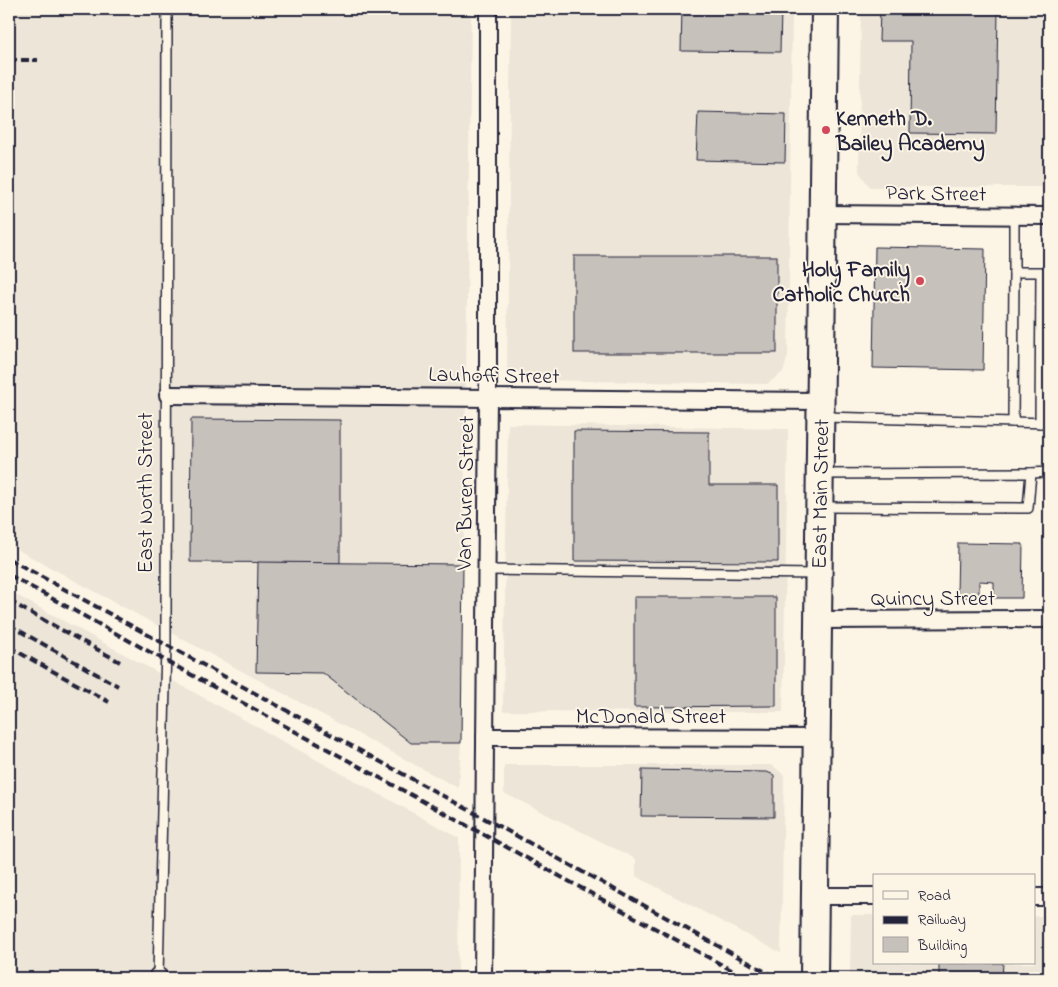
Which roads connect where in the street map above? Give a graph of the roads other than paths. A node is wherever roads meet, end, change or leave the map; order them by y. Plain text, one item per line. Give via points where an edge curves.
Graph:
1 (167, 9) edge
2 (488, 9) edge
3 (825, 9) edge
4 (823, 214) junction
5 (1014, 216) junction
6 (1049, 216) edge
7 (1014, 272) junction
8 (168, 395) junction
9 (488, 396) junction
10 (820, 409) junction
11 (1013, 422) junction
12 (1045, 423) edge
13 (1049, 472) edge
14 (1031, 473) junction
15 (820, 474) junction
16 (819, 507) junction
17 (486, 570) junction
18 (819, 574) junction
19 (1049, 619) edge
20 (818, 620) junction
21 (485, 737) junction
22 (817, 738) junction
23 (816, 896) junction
24 (873, 896) edge
25 (1036, 897) edge
26 (1049, 897) edge
27 (158, 977) edge
28 (483, 978) edge
29 (814, 978) edge

1 - 8 lane, East North Street
2 - 9 street, Van Buren Street
3 - 4 main road, East Main Street
4 - 5 street, Park Street
4 - 10 main road, East Main Street
5 - 6 street, Park Street
5 - 7 lane
7 - 11 lane
7 - 12 lane via 1041,272
8 - 9 street, Lauhoff Street
8 - 27 lane, East North Street
9 - 10 street, Lauhoff Street
9 - 17 street, Van Buren Street
10 - 11 lane
10 - 15 main road, East Main Street
11 - 12 lane
13 - 14 lane
14 - 15 lane
14 - 16 lane via 1028,508
15 - 16 main road, East Main Street
16 - 18 main road, East Main Street
17 - 18 lane
17 - 21 street, Van Buren Street
18 - 20 main road, East Main Street
19 - 20 street, Quincy Street
20 - 22 main road, East Main Street
21 - 22 street, McDonald Street
21 - 28 street, Van Buren Street
22 - 23 main road, East Main Street
23 - 24 street
23 - 29 main road, East Main Street
25 - 26 street

